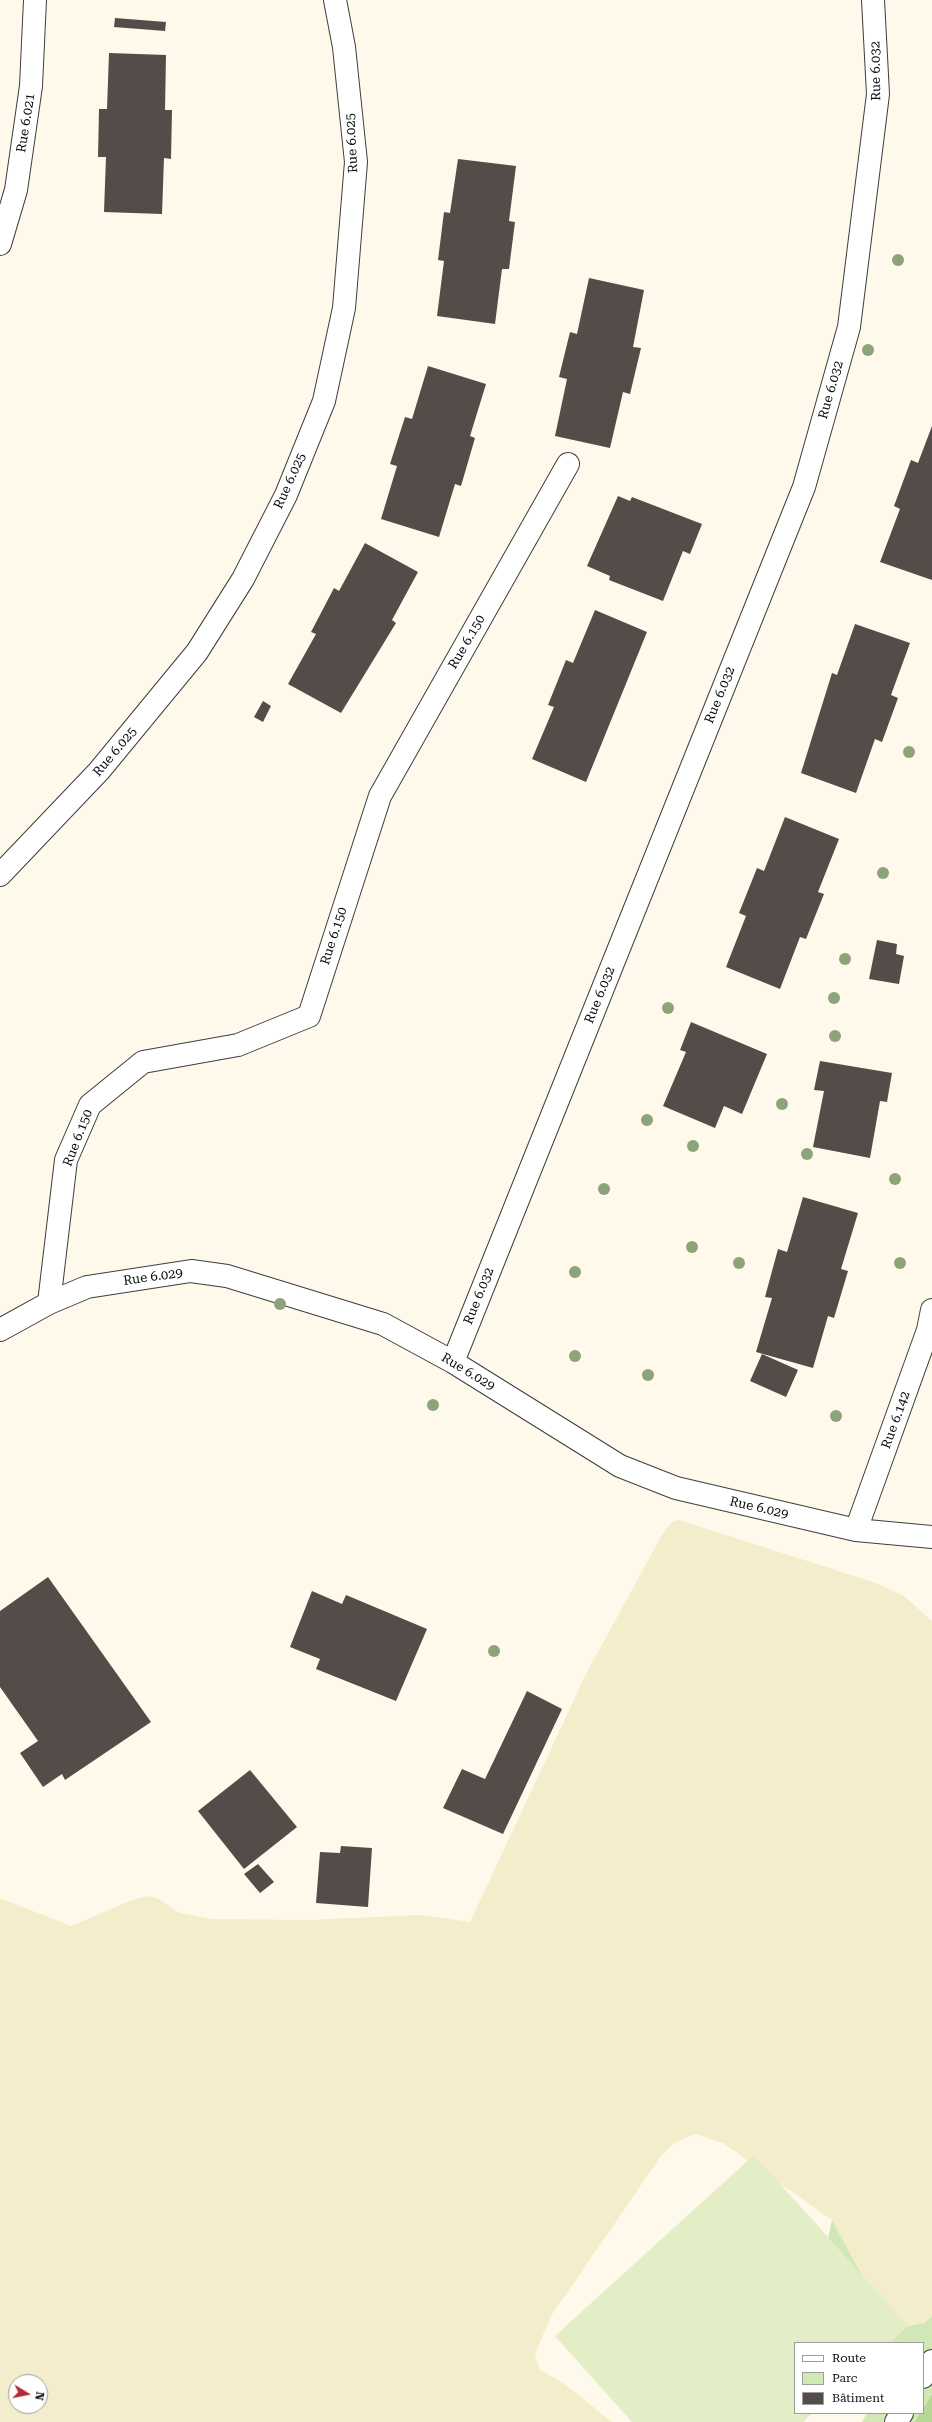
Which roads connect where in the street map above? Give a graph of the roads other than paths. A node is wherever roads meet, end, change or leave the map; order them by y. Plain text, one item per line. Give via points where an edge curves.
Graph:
1 (35, 0) edge
2 (335, 0) edge
3 (873, 0) edge
4 (0, 244) edge
5 (568, 464) dead end
6 (0, 875) edge
7 (49, 1304) junction
8 (932, 1310) edge
9 (0, 1330) edge
10 (453, 1362) junction
11 (856, 1530) junction
12 (932, 1537) edge
13 (932, 2361) edge
14 (924, 2375) edge

1 - 4 street, Rue 6.021 via 31,86 16,190
2 - 6 street, Rue 6.025 via 344,47 356,162 344,308 324,401 286,495 243,579 197,652 99,771
3 - 10 street, Rue 6.032 via 878,94 849,327 804,487
5 - 7 street, Rue 6.150 via 380,796 309,1016 238,1045 143,1062 90,1104 66,1160
7 - 9 street, Rue 6.029
7 - 10 street, Rue 6.029 via 87,1287 140,1278 190,1271 220,1275 383,1324
8 - 11 street, Rue 6.142 via 928,1330
10 - 11 street, Rue 6.029 via 620,1466 676,1488
11 - 12 street, Rue 6.029
13 - 14 street

